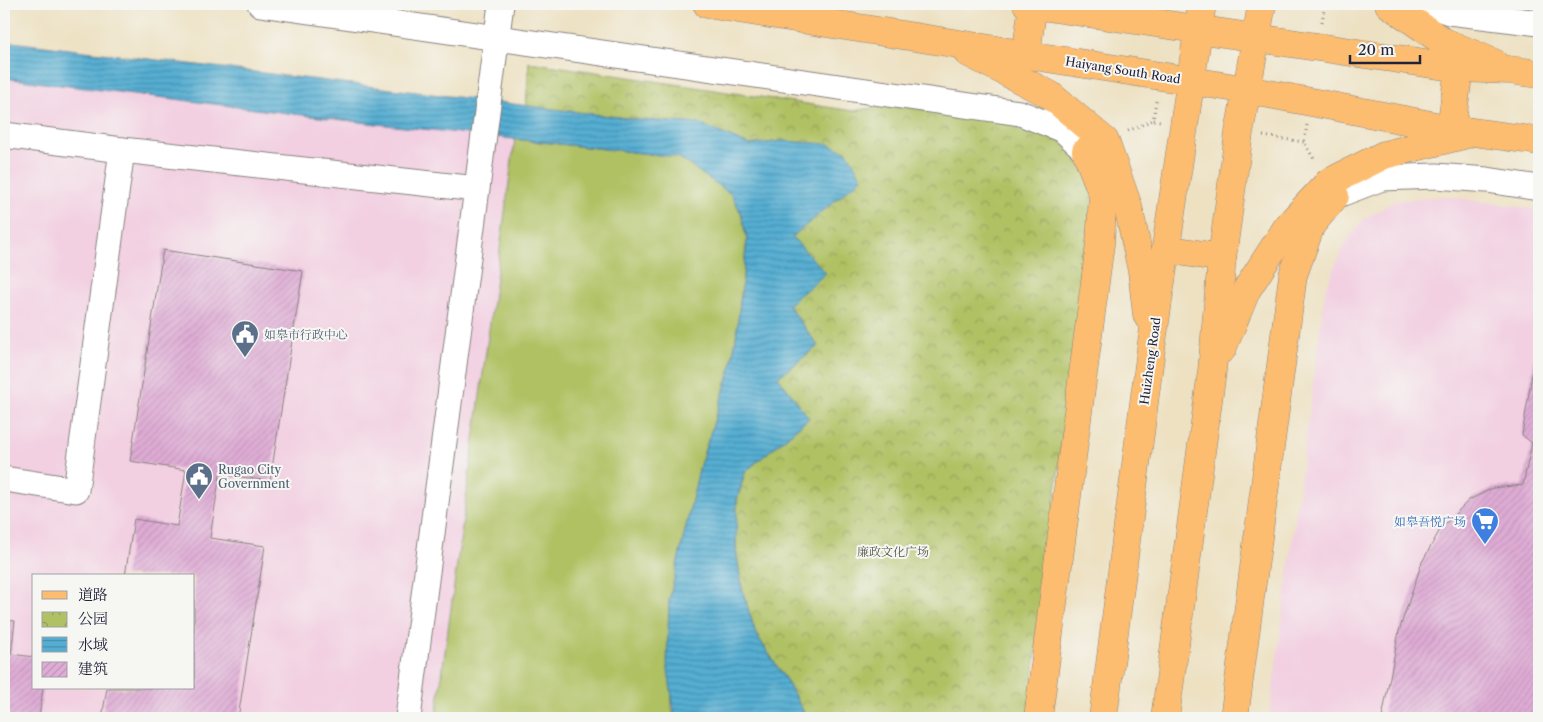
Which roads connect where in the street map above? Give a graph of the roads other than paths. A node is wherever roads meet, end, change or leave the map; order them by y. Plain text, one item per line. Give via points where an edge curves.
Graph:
1 (260, 4) edge
2 (501, 4) edge
3 (706, 4) edge
4 (1030, 4) edge
5 (1262, 4) edge
6 (1389, 4) edge
7 (1426, 4) edge
8 (1201, 16) edge
9 (1539, 24) edge
10 (495, 37) junction
11 (1257, 39) junction
12 (946, 40) junction
13 (1026, 54) junction
14 (1459, 68) junction
15 (1509, 70) junction
16 (1539, 74) edge
17 (1190, 81) junction
18 (1248, 90) junction
19 (1463, 131) junction
20 (4, 135) edge
21 (1539, 141) edge
22 (122, 150) junction
23 (1086, 151) joint
24 (1539, 188) edge
25 (477, 189) junction
26 (1335, 196) joint
27 (1166, 249) junction
28 (1222, 258) junction
29 (1151, 349) junction
30 (1212, 371) junction
31 (4, 479) edge
32 (408, 718) edge
33 (1038, 718) edge
34 (1104, 718) edge
35 (1165, 718) edge
36 (1234, 718) edge

1 - 10 street
2 - 10 street
3 - 12 main road, Haiyang South Road
4 - 8 main road
4 - 13 main road
5 - 11 main road
6 - 15 main road via 1442,41
7 - 9 street via 1450,12
8 - 11 main road
8 - 17 main road, Huizheng Road
10 - 23 street via 1020,113 1063,130
10 - 25 street
11 - 14 main road
11 - 18 main road
12 - 13 main road, Haiyang South Road
12 - 29 main road via 1050,95 1105,141 1128,206 1142,271
13 - 17 main road, Haiyang South Road
14 - 15 main road
14 - 19 main road
15 - 16 main road
17 - 18 main road, Haiyang South Road
17 - 27 main road, Huizheng Road
18 - 19 main road, Haiyang South Road
18 - 28 main road
19 - 21 main road, Haiyang South Road
19 - 30 main road via 1384,155 1328,183 1288,226 1247,289
20 - 22 street
22 - 25 street
22 - 31 street via 76,490
23 - 33 main road via 1103,195 1100,244
24 - 26 street via 1427,176 1382,178
25 - 32 street
26 - 36 main road via 1311,225 1293,275
27 - 28 main road
27 - 29 main road, Huizheng Road
28 - 30 main road
29 - 34 main road, Huizheng Road
30 - 35 main road

